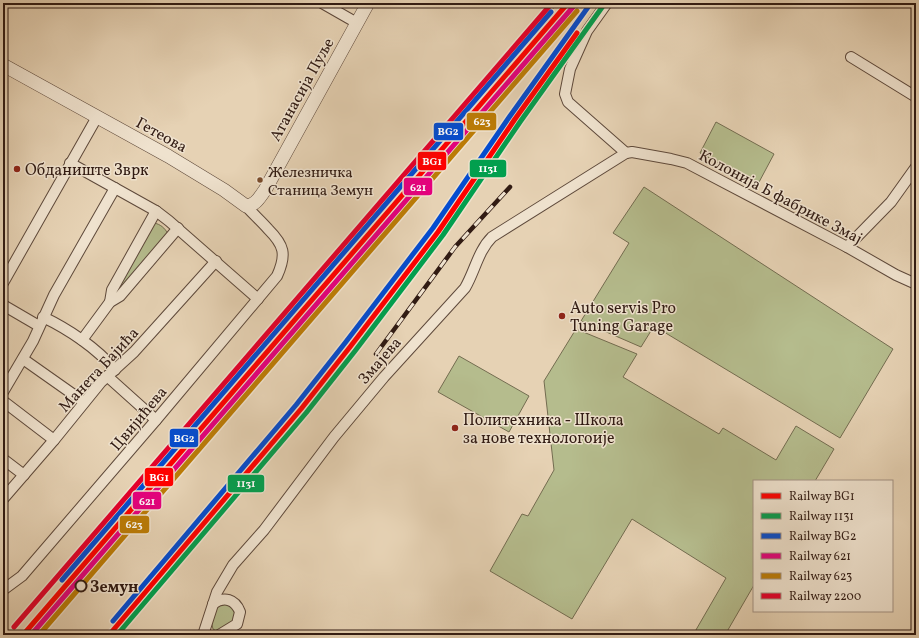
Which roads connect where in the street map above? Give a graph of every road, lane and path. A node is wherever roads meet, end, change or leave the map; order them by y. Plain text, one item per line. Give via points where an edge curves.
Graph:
1 (322, 3) edge
2 (368, 3) edge
3 (607, 3) edge
4 (357, 23) junction
5 (850, 57) dead end
6 (3, 65) edge
7 (916, 97) edge
8 (97, 117) junction
9 (626, 153) junction
10 (70, 163) junction
11 (916, 167) edge
12 (115, 188) junction
13 (246, 206) junction
14 (156, 211) junction
15 (178, 228) junction
16 (847, 247) junction
17 (283, 256) joint
18 (216, 261) junction
19 (3, 283) edge
20 (916, 284) edge
21 (258, 299) junction
22 (110, 302) junction
23 (3, 304) edge
24 (41, 321) junction
25 (82, 340) junction
26 (23, 359) junction
27 (111, 373) junction
28 (3, 392) edge
29 (3, 401) edge
30 (84, 402) junction
31 (156, 420) junction
32 (54, 440) junction
33 (3, 459) edge
34 (24, 476) junction
35 (3, 499) edge
36 (225, 577) junction
37 (3, 590) edge
38 (226, 599) junction
39 (213, 604) junction
40 (207, 621) junction
41 (202, 635) edge
42 (219, 635) edge

1 - 4 street
2 - 4 street, Атанасија Пуље
3 - 9 street via 578,49 570,69 565,94 568,102
4 - 13 street, Атанасија Пуље via 265,190 254,204
5 - 7 street
6 - 8 street, Гетеова
8 - 10 street
8 - 13 street, Гетеова via 200,175
9 - 16 street, Колонија Б фабрике Змај via 687,163
9 - 36 street, Змајева via 487,242 465,288 339,431 278,513
10 - 12 street
10 - 19 street
11 - 16 street via 891,202
12 - 14 street
12 - 24 street
13 - 17 street, Гетеова via 280,241
14 - 15 street
14 - 22 street via 112,290
15 - 18 street
15 - 22 street via 120,296
16 - 20 street, Колонија Б фабрике Змај
17 - 21 street, Цвијићева via 277,276
18 - 21 street
18 - 27 street, Манета Бајића via 134,352
21 - 31 street, Цвијићева
22 - 25 street
23 - 24 street
24 - 25 street
24 - 26 street
25 - 27 street via 106,360
26 - 28 street
26 - 30 street
27 - 30 street, Манета Бајића
27 - 31 street
29 - 32 street
30 - 32 street, Манета Бајића
31 - 37 street, Цвијићева via 22,576
32 - 34 street, Манета Бајића
33 - 34 street
34 - 35 street, Манета Бајића
36 - 38 street via 223,587
36 - 39 street, Змајева via 216,592
38 - 39 street
38 - 42 street via 235,603 240,616 234,627
39 - 40 street, Змајева
40 - 41 street, Змајева
40 - 42 street via 211,632

